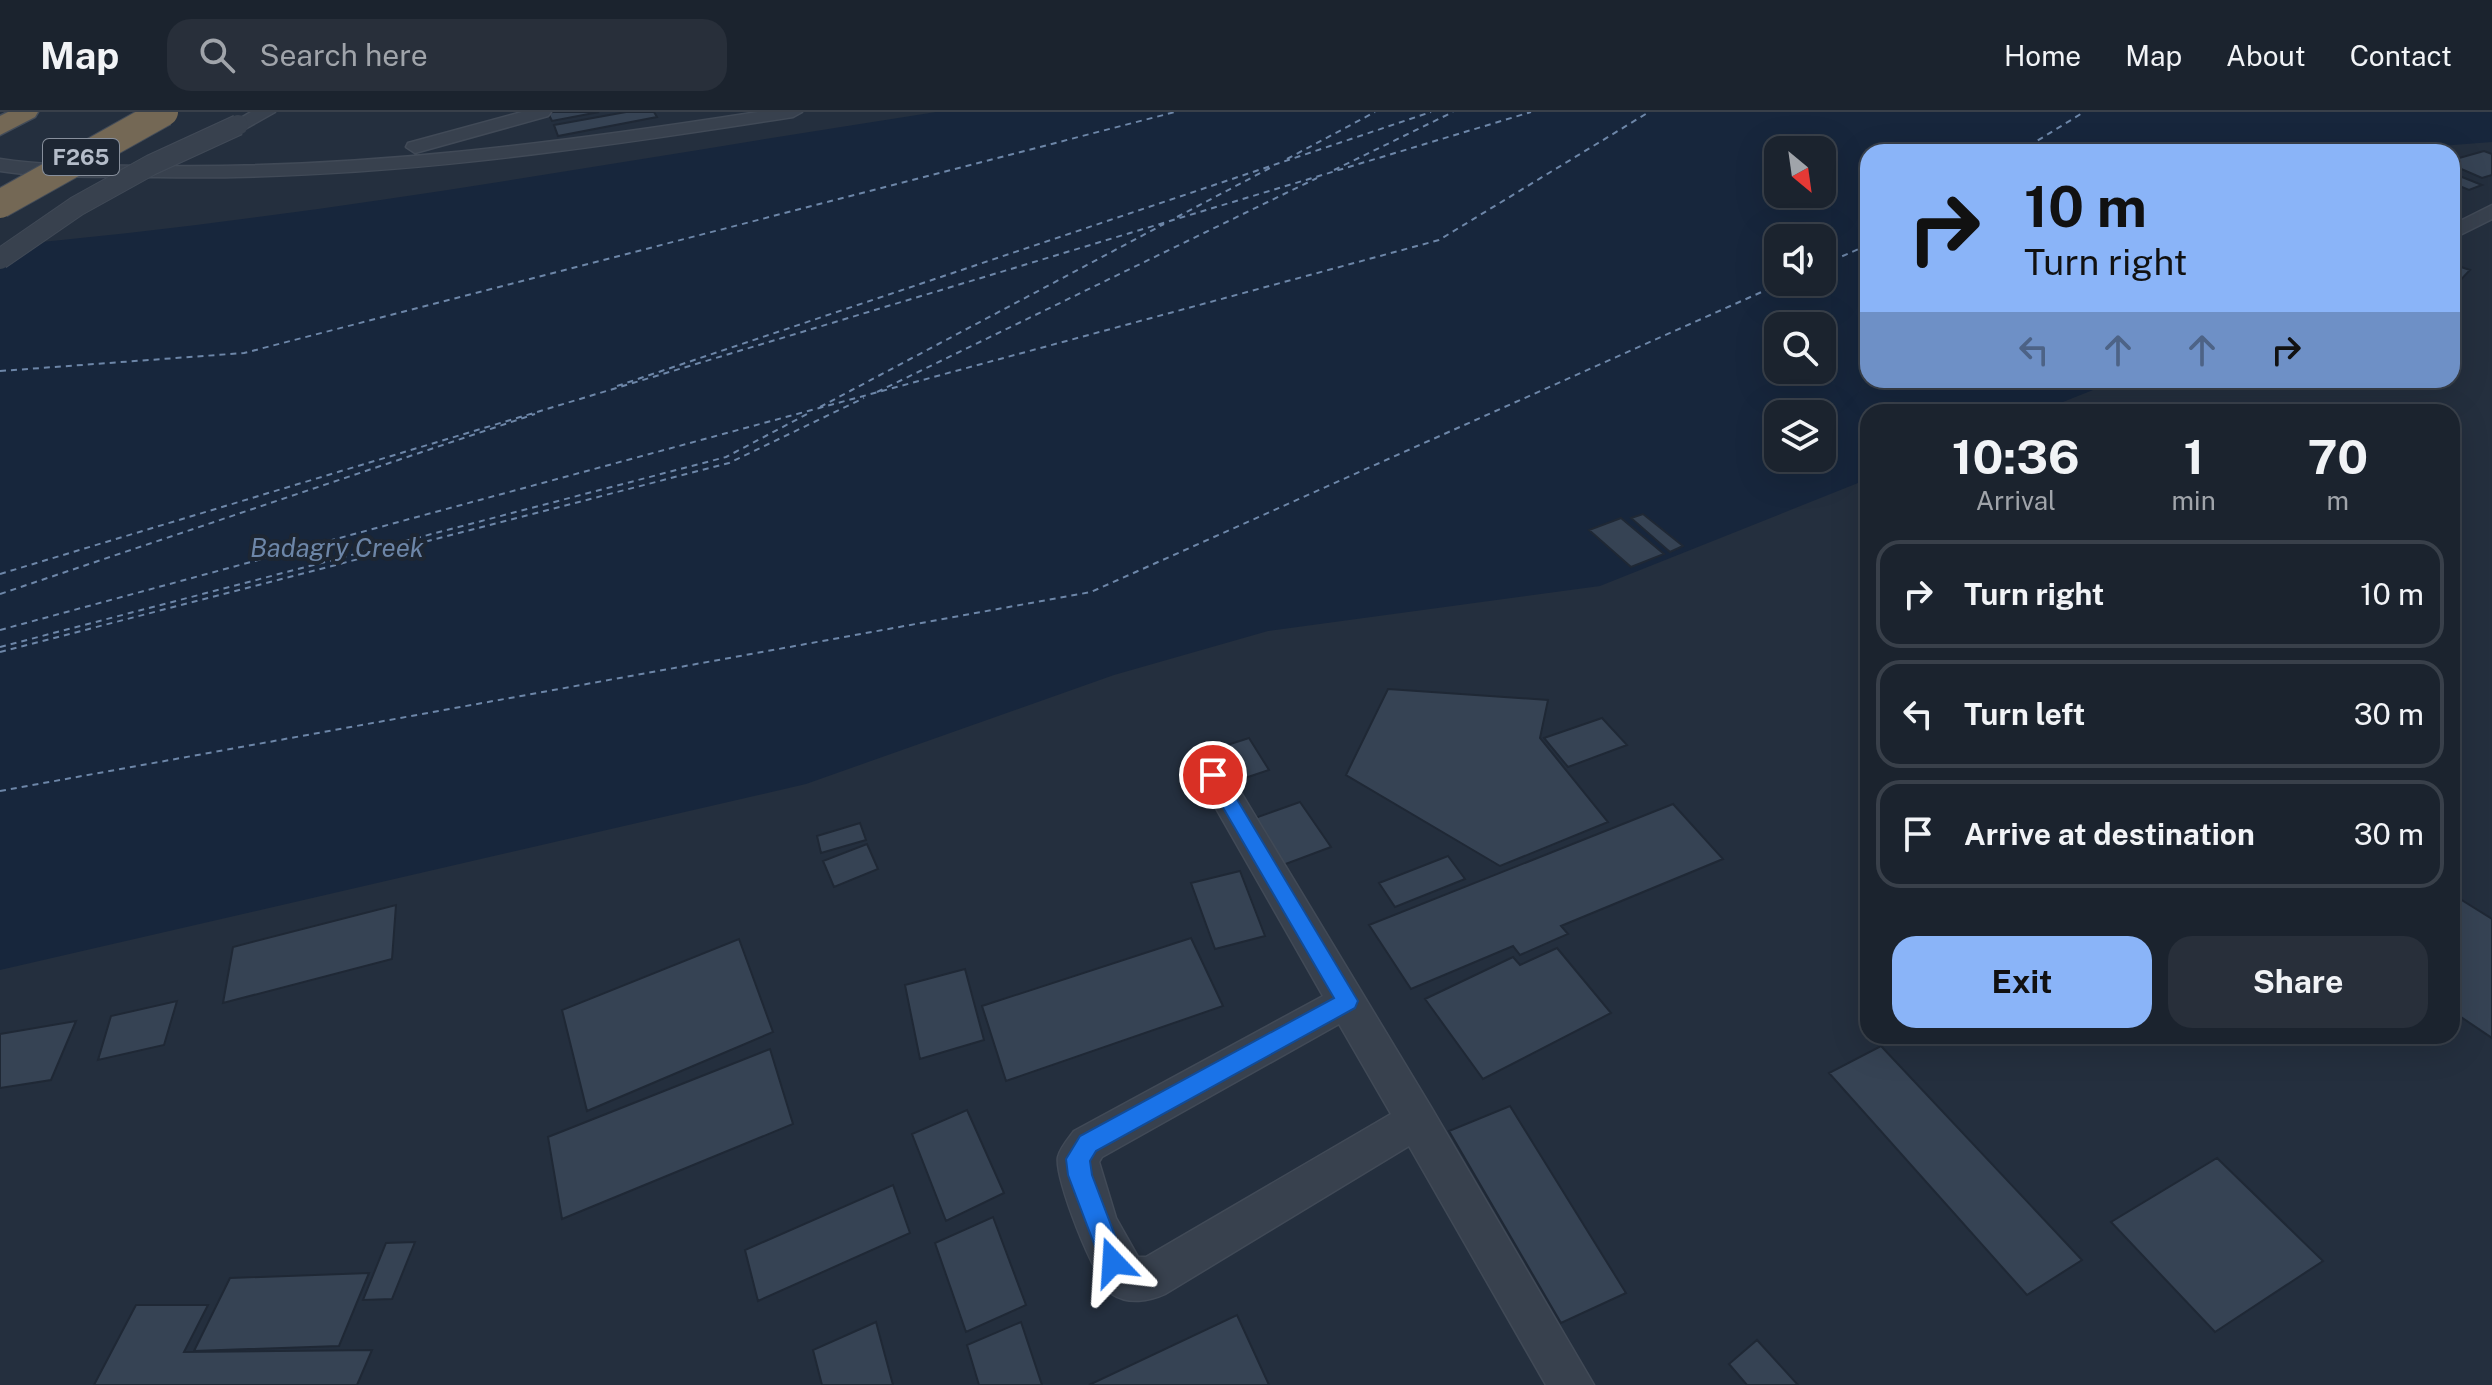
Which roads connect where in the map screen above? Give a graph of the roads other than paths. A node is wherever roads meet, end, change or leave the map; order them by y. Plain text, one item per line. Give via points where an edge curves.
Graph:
1 (26, 112) edge
2 (164, 112) edge
3 (266, 112) edge
4 (542, 112) edge
5 (793, 112) edge
6 (0, 127) edge
7 (0, 165) edge
8 (307, 170) junction
9 (0, 204) edge
10 (2492, 211) edge
11 (2460, 229) edge
12 (0, 259) edge
13 (1213, 775) dead end
14 (1347, 1001) junction
15 (1417, 1120) junction
16 (1571, 1385) edge

1 - 6 highway, F265
2 - 9 highway, F265, bridge
3 - 12 lane, bridge via 151,165 77,206
4 - 8 lane
5 - 8 lane via 504,153
7 - 8 lane via 199,174
10 - 11 lane
13 - 14 lane
14 - 15 lane
14 - 15 lane via 1088,1144 1078,1159 1080,1175 1113,1262 1127,1278 1150,1279
15 - 16 lane

